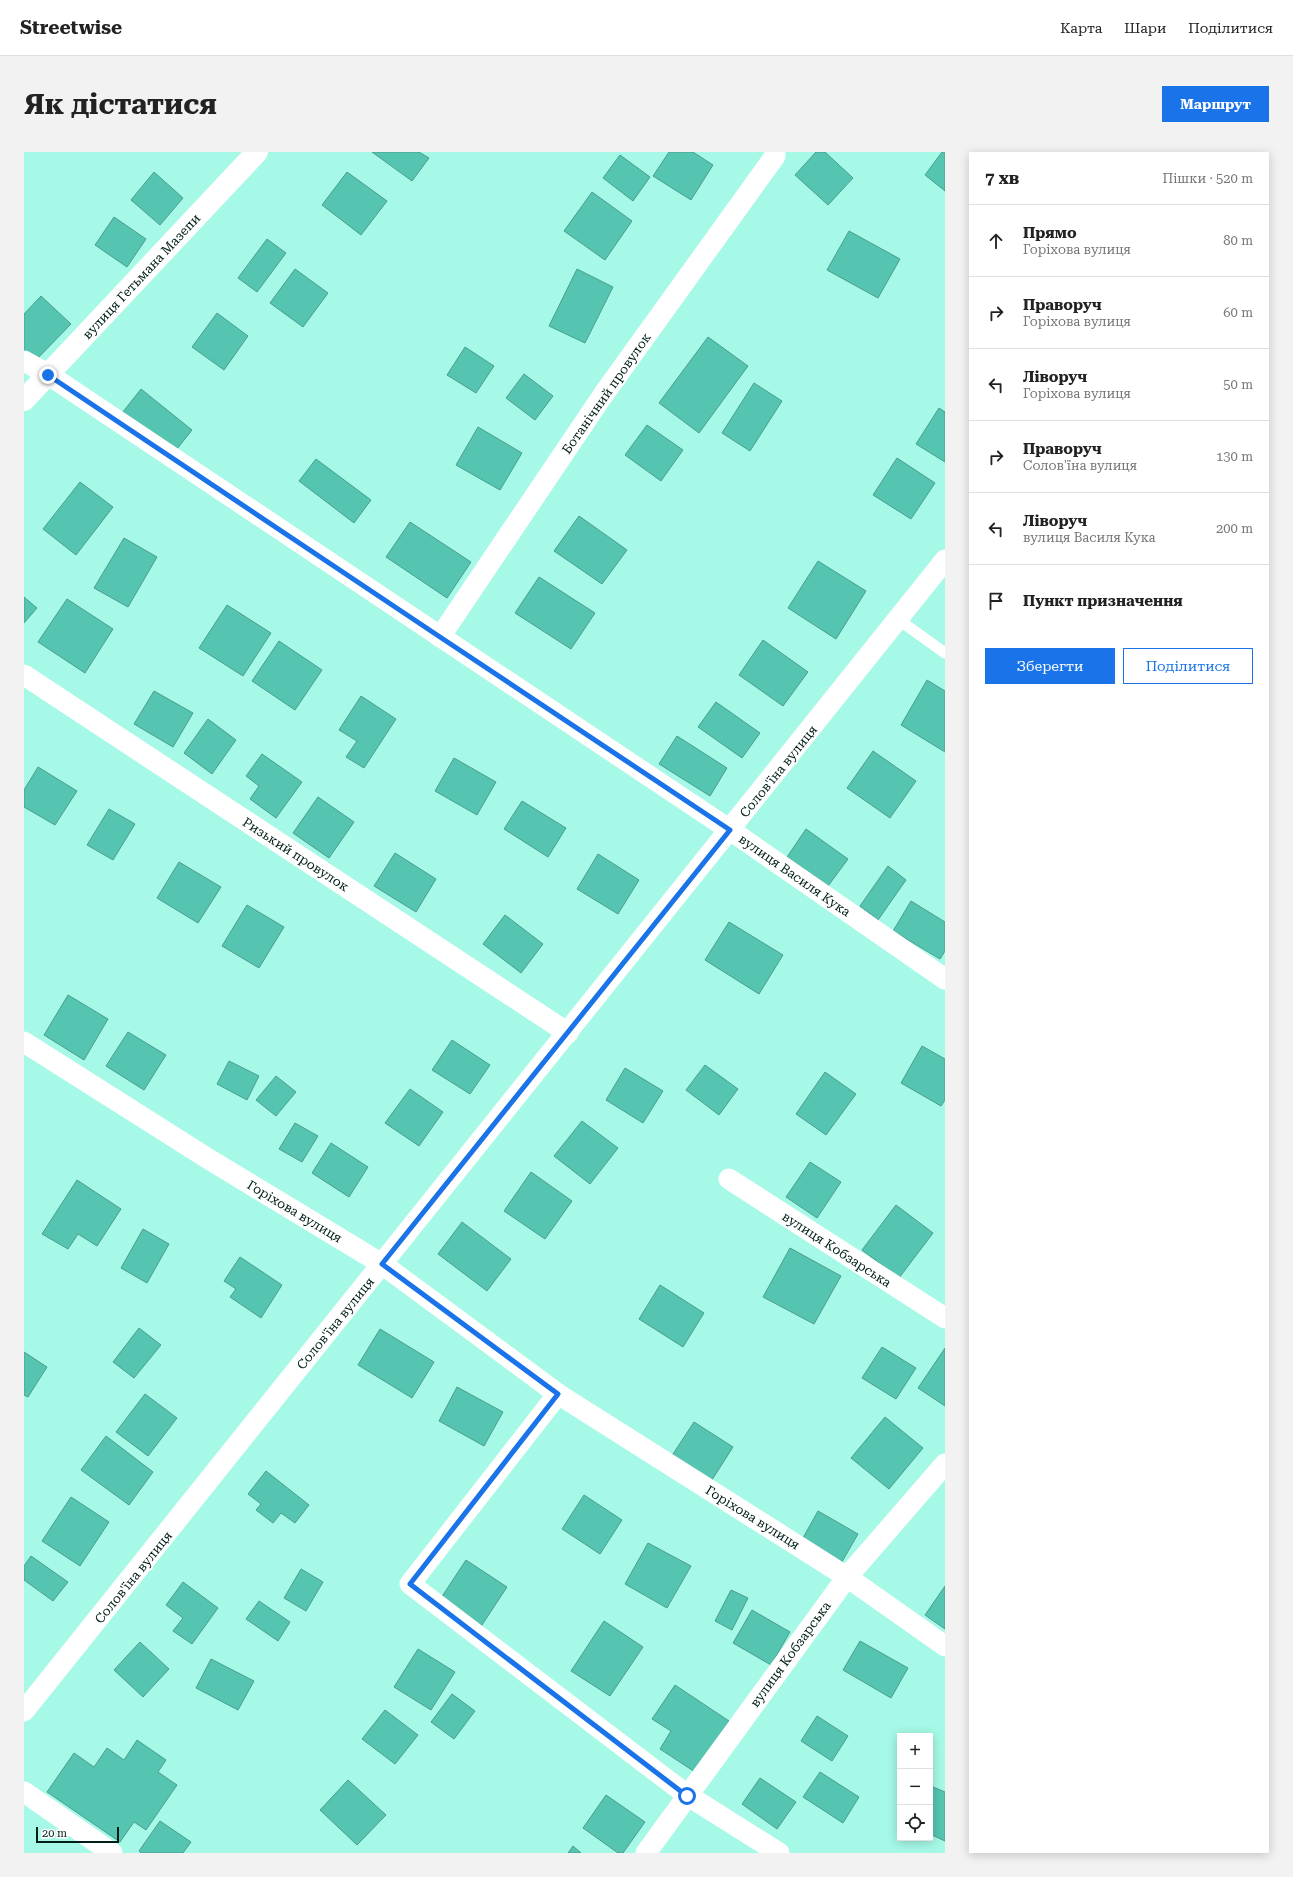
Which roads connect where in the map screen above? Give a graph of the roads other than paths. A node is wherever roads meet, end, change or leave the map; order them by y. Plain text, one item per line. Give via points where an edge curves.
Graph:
1 (257, 152) edge
2 (775, 152) edge
3 (24, 361) edge
4 (48, 375) junction
5 (24, 400) edge
6 (945, 560) edge
7 (899, 620) junction
8 (440, 637) junction
9 (945, 653) edge
10 (24, 675) edge
11 (730, 830) junction
12 (945, 979) edge
13 (568, 1032) junction
14 (24, 1042) edge
15 (729, 1179) dead end
16 (382, 1264) junction
17 (945, 1318) edge
18 (558, 1394) junction
19 (945, 1464) edge
20 (847, 1576) junction
21 (945, 1646) edge
22 (24, 1711) edge
23 (24, 1792) edge
24 (687, 1796) junction
25 (112, 1853) edge
26 (646, 1853) edge
27 (779, 1853) edge

1 - 4 street, вулиця Гетьмана Мазепи
2 - 8 street, Ботанічний провулок via 775,156 603,395
3 - 4 street, вулиця Василя Кука
4 - 5 street, вулиця Гетьмана Мазепи
4 - 8 street, вулиця Василя Кука
6 - 7 street, Солов'їна вулиця
7 - 9 lane
7 - 11 street, Солов'їна вулиця
8 - 11 street, вулиця Василя Кука
10 - 13 street, Ризький провулок
11 - 12 street, вулиця Василя Кука
11 - 13 street, Солов'їна вулиця
13 - 16 street, Солов'їна вулиця
14 - 16 street, Горіхова вулиця
15 - 17 street, вулиця Кобзарська
16 - 18 street, Горіхова вулиця
16 - 22 street, Солов'їна вулиця
18 - 20 street, Горіхова вулиця
18 - 24 street via 410,1584
19 - 20 street, вулиця Кобзарська
20 - 21 street, Горіхова вулиця
20 - 24 street, вулиця Кобзарська
23 - 25 street
24 - 26 street, вулиця Кобзарська
24 - 27 street

